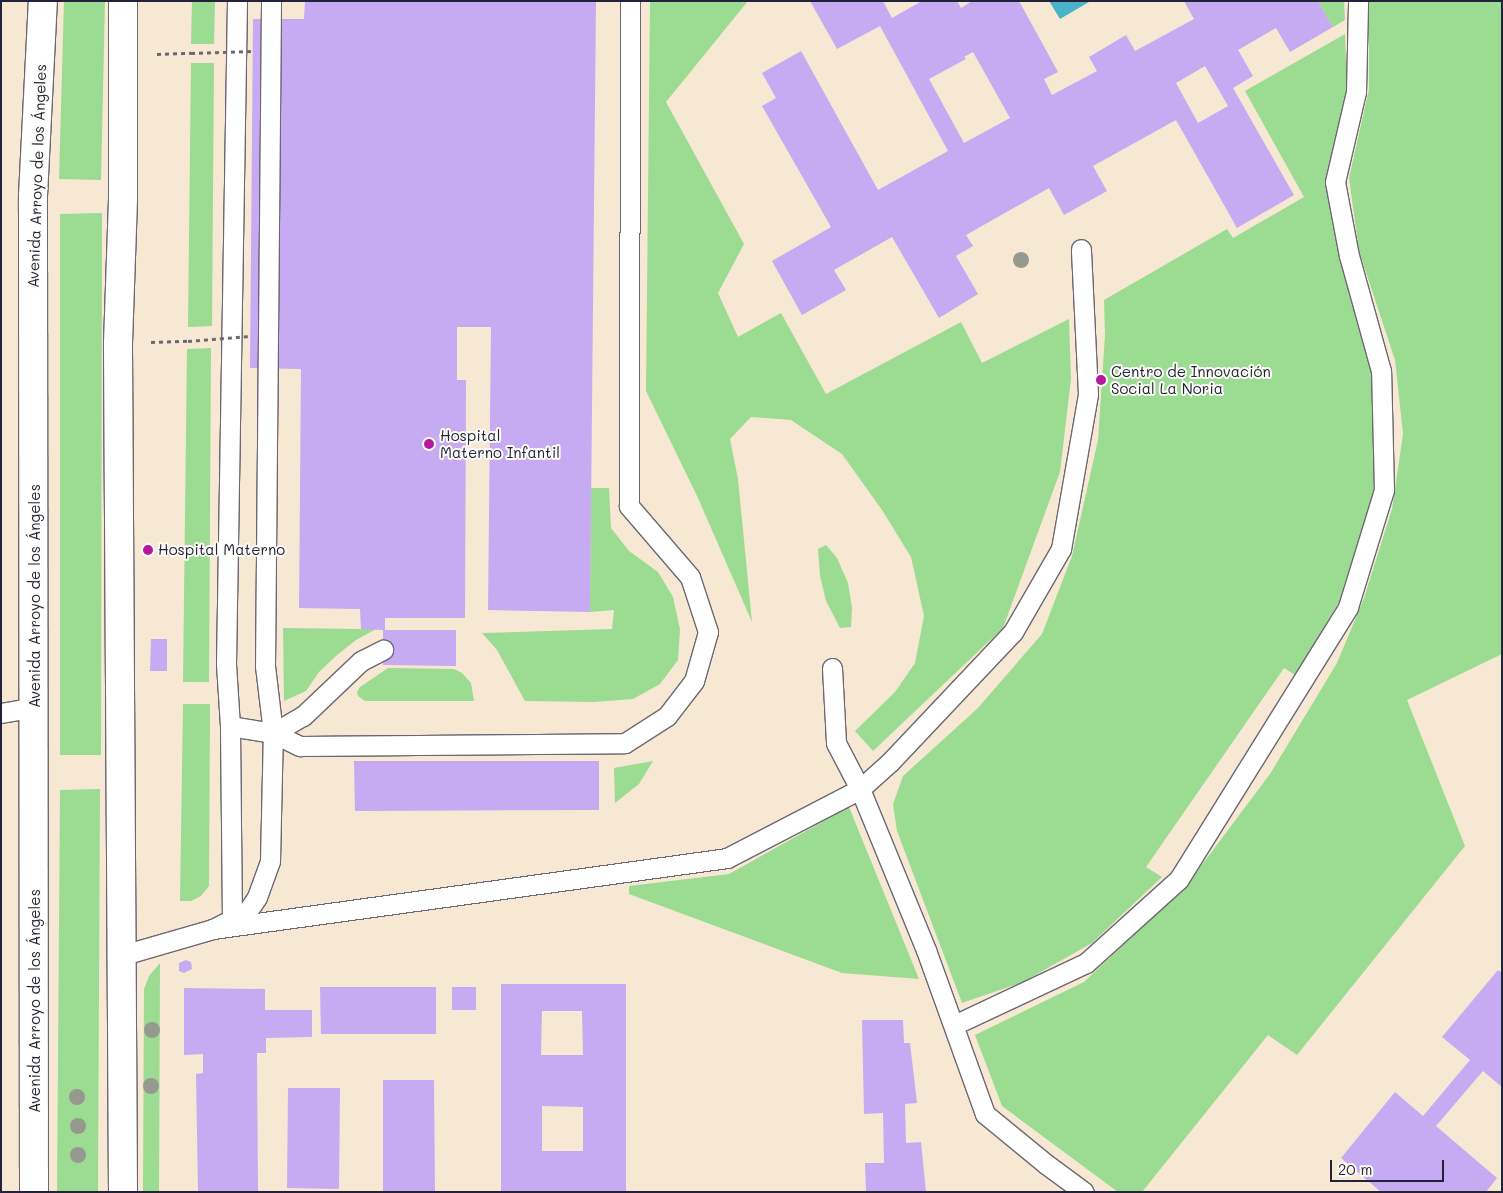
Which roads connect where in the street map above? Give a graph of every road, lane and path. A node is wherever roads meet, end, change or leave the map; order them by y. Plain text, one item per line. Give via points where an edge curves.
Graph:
1 (43, 1) edge
2 (124, 1) edge
3 (237, 1) edge
4 (271, 1) edge
5 (630, 1) edge
6 (1358, 1) edge
7 (252, 51) dead end
8 (191, 53) dead end
9 (1081, 249) dead end
10 (250, 336) dead end
11 (188, 341) dead end
12 (383, 650) dead end
13 (832, 668) dead end
14 (35, 707) junction
15 (1, 713) edge
16 (230, 726) junction
17 (273, 733) junction
18 (860, 789) junction
19 (232, 920) junction
20 (213, 929) junction
21 (123, 955) junction
22 (954, 1025) junction
23 (34, 1192) edge
24 (123, 1192) edge
25 (1084, 1192) edge

1 - 14 main road, Avenida Arroyo de los Ángeles via 33,196
2 - 21 main road via 118,343
3 - 16 lane via 226,664
4 - 17 lane via 265,666
5 - 17 lane via 629,506 690,577 708,632 694,681 667,716 625,742 300,746
6 - 22 lane via 1356,92 1335,182 1349,256 1381,371 1384,490 1348,607 1179,880 1086,963
7 - 8 path, bridge
9 - 18 lane via 1088,394 1061,549 1013,632 890,762
10 - 11 path, bridge
12 - 17 lane via 361,661 303,716
13 - 18 lane via 836,743
14 - 15 lane
14 - 23 main road, Avenida Arroyo de los Ángeles
16 - 17 lane
16 - 19 lane
17 - 19 lane via 270,861 248,912
18 - 20 lane via 727,858
18 - 22 lane
19 - 20 lane
20 - 21 lane
21 - 24 main road
22 - 25 lane via 985,1114

